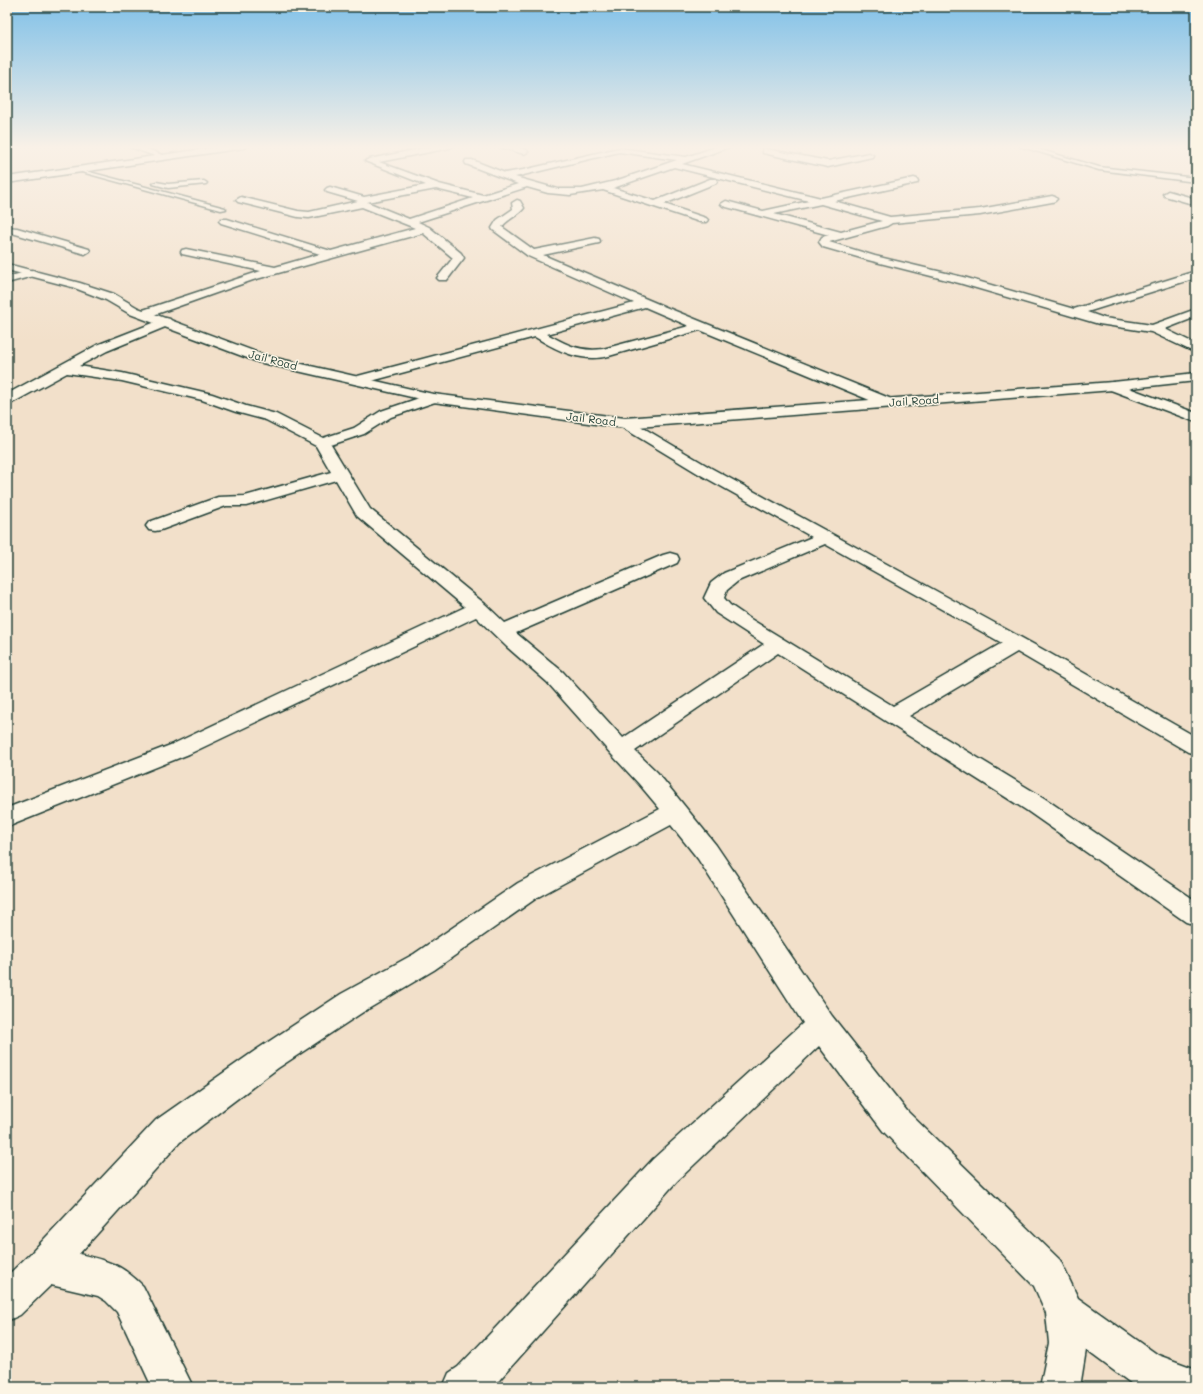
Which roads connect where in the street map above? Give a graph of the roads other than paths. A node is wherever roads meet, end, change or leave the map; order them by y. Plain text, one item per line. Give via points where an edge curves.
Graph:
1 (286, 211) edge
2 (326, 211) edge
3 (384, 211) edge
4 (443, 211) edge
5 (518, 211) edge
6 (677, 211) edge
7 (751, 211) edge
8 (774, 211) edge
9 (859, 211) edge
10 (985, 211) edge
11 (762, 214) junction
12 (703, 220) dead end
13 (890, 220) junction
14 (224, 221) dead end
15 (409, 222) junction
16 (425, 229) junction
17 (7, 230) edge
18 (840, 235) junction
19 (595, 241) dead end
20 (85, 251) dead end
21 (186, 252) dead end
22 (330, 254) junction
23 (532, 254) junction
24 (7, 267) edge
25 (276, 270) junction
26 (33, 273) junction
27 (1196, 274) edge
28 (443, 278) dead end
29 (7, 280) edge
30 (647, 303) junction
31 (1073, 313) junction
32 (1196, 313) edge
33 (144, 314) junction
34 (166, 322) junction
35 (702, 326) junction
36 (1153, 329) junction
37 (537, 333) junction
38 (1196, 349) edge
39 (64, 368) junction
40 (1196, 377) edge
41 (359, 380) junction
42 (1113, 386) junction
43 (433, 398) junction
44 (7, 400) edge
45 (889, 403) junction
46 (1196, 418) edge
47 (625, 423) junction
48 (322, 443) junction
49 (340, 474) junction
50 (155, 526) dead end
51 (825, 538) junction
52 (670, 559) dead end
53 (478, 608) junction
54 (502, 632) junction
55 (778, 644) junction
56 (1017, 644) junction
57 (893, 716) junction
58 (1196, 747) edge
59 (620, 750) junction
60 (675, 812) junction
61 (7, 818) edge
62 (1196, 915) edge
63 (821, 1025) junction
64 (45, 1265) junction
65 (7, 1302) edge
66 (1065, 1310) junction
67 (173, 1387) edge
68 (463, 1387) edge
69 (1060, 1387) edge
70 (1191, 1387) edge

1 - 2 street via 309,215
3 - 15 street
4 - 15 street
5 - 23 street via 499,223 497,228
6 - 12 street
7 - 11 street
8 - 11 street
9 - 13 street
10 - 13 street
11 - 18 street
13 - 18 street
14 - 22 street
15 - 16 street
16 - 22 street
16 - 28 street via 459,258
17 - 20 street
18 - 31 street via 824,242 872,258 963,280
19 - 23 street
21 - 25 street
22 - 25 street
23 - 30 street
24 - 26 street, Jail Road
25 - 33 street
26 - 29 street
26 - 33 street, Jail Road via 110,297
27 - 31 street
30 - 35 street
30 - 37 street
31 - 36 street
32 - 36 street
33 - 34 street, Jail Road
34 - 39 street via 102,348
34 - 41 street, Jail Road via 262,359
35 - 37 street via 592,355 567,351
35 - 45 street
36 - 38 street
37 - 41 street
39 - 44 street via 45,381
39 - 48 street via 122,377 207,397 271,417
40 - 42 street, Jail Road
41 - 43 street, Jail Road
42 - 45 street, Jail Road
42 - 46 street
43 - 47 street, Jail Road
43 - 48 street via 386,414 359,431
45 - 47 street, Jail Road
47 - 51 street
48 - 49 street
49 - 50 street via 246,501 224,501
49 - 53 street via 363,512
51 - 55 street via 732,577 718,586 714,598 723,609
51 - 56 street
52 - 54 street
53 - 54 street
53 - 61 street via 181,748
54 - 59 street via 555,677
55 - 57 street
55 - 59 street
56 - 57 street
56 - 58 street
57 - 62 street via 1035,804
59 - 60 street via 648,778
60 - 63 street via 707,852
60 - 64 street via 528,890 424,962 352,1003 267,1059 168,1131
63 - 66 street via 895,1121 1047,1273
63 - 68 street via 664,1170 500,1352
64 - 65 street
64 - 67 street via 106,1279 119,1288 130,1299
66 - 69 street via 1068,1343
66 - 70 street via 1146,1370

